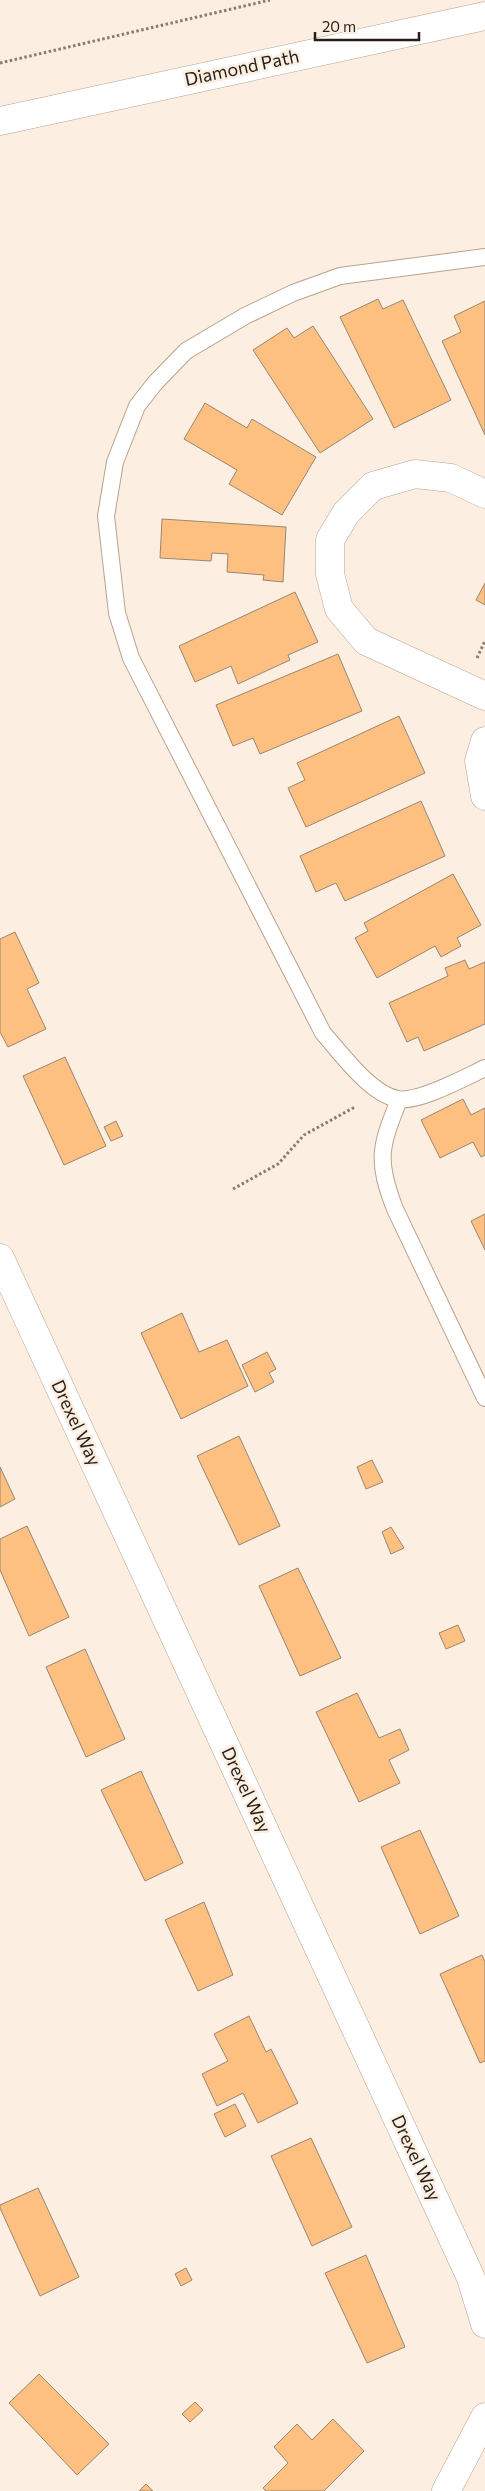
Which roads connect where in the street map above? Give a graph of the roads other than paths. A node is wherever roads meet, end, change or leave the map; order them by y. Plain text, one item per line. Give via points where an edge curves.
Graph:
1 (485, 16) edge
2 (0, 121) edge
3 (485, 257) edge
4 (485, 494) edge
5 (485, 696) edge
6 (485, 741) edge
7 (485, 796) edge
8 (485, 1068) edge
9 (399, 1100) junction
10 (0, 1258) edge
11 (6, 1289) edge
12 (485, 1398) edge
13 (485, 2324) edge
14 (485, 2417) edge
15 (446, 2491) edge

1 - 2 street, Diamond Path
3 - 9 lane via 340,276 293,293 245,316 186,351 137,406 115,462 106,516 117,613 132,658 323,1033 365,1079
4 - 5 street via 451,478 415,474 373,486 346,513 330,540 330,574 339,609 366,642
6 - 7 street via 479,761
8 - 9 lane via 434,1092
9 - 12 lane via 384,1137 382,1163 386,1186
10 - 11 street, Drexel Way
11 - 13 street, Drexel Way via 472,2278
14 - 15 street

